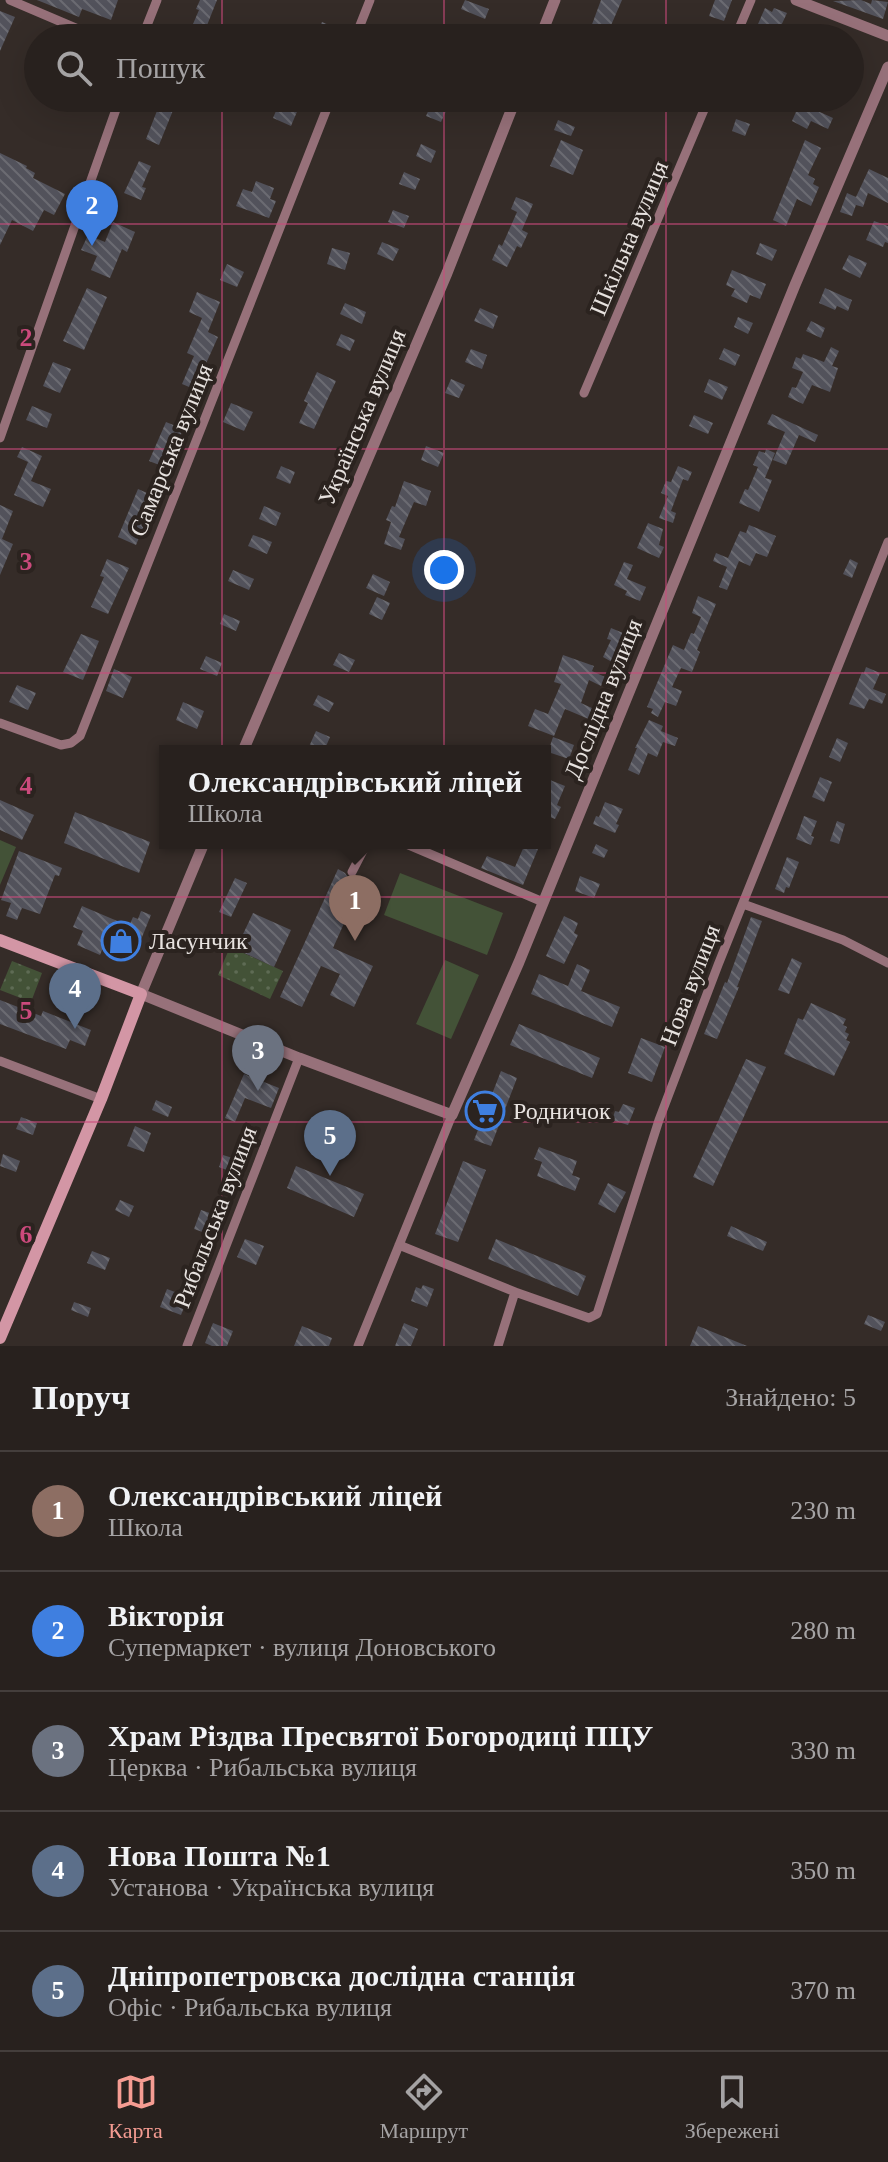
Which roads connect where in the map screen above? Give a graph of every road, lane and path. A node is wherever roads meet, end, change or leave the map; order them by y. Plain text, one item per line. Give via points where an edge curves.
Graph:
1 (10, 0) edge
2 (157, 0) edge
3 (370, 0) edge
4 (555, 0) edge
5 (751, 0) edge
6 (796, 0) edge
7 (66, 24) edge
8 (148, 24) edge
9 (361, 24) edge
10 (546, 24) edge
11 (741, 24) edge
12 (857, 24) edge
13 (864, 27) edge
14 (888, 36) edge
15 (888, 67) edge
16 (115, 112) edge
17 (325, 112) edge
18 (510, 112) edge
19 (703, 112) edge
20 (584, 393) dead end
21 (0, 438) edge
22 (888, 542) edge
23 (0, 723) edge
24 (246, 745) edge
25 (201, 849) edge
26 (364, 849) edge
27 (418, 849) edge
28 (352, 872) dead end
29 (543, 902) junction
30 (743, 904) junction
31 (0, 940) edge
32 (888, 963) edge
33 (141, 994) junction
34 (299, 1058) junction
35 (0, 1061) edge
36 (101, 1099) junction
37 (452, 1115) junction
38 (399, 1245) junction
39 (515, 1292) junction
40 (0, 1338) edge
41 (187, 1346) edge
42 (358, 1346) edge
43 (498, 1346) edge

1 - 7 street
2 - 8 street
3 - 9 street
4 - 10 street
5 - 11 street
6 - 12 street
13 - 14 street
15 - 29 street, Дослідна вулиця
16 - 21 street
17 - 23 street, Самарська вулиця via 80,736 61,745
18 - 24 street, Українська вулиця
19 - 20 street, Шкільна вулиця
22 - 30 street, Нова вулиця
25 - 33 street
26 - 28 street
27 - 29 street
29 - 37 street, Дослідна вулиця
30 - 32 street via 843,940
30 - 39 street, Нова вулиця via 659,1120 597,1314 589,1318
31 - 33 main road
33 - 34 street
33 - 36 main road
34 - 37 street
34 - 41 street, Рибальська вулиця
35 - 36 street
36 - 40 main road
37 - 38 street, Дослідна вулиця
38 - 39 street
38 - 42 street, Дослідна вулиця
39 - 43 street

